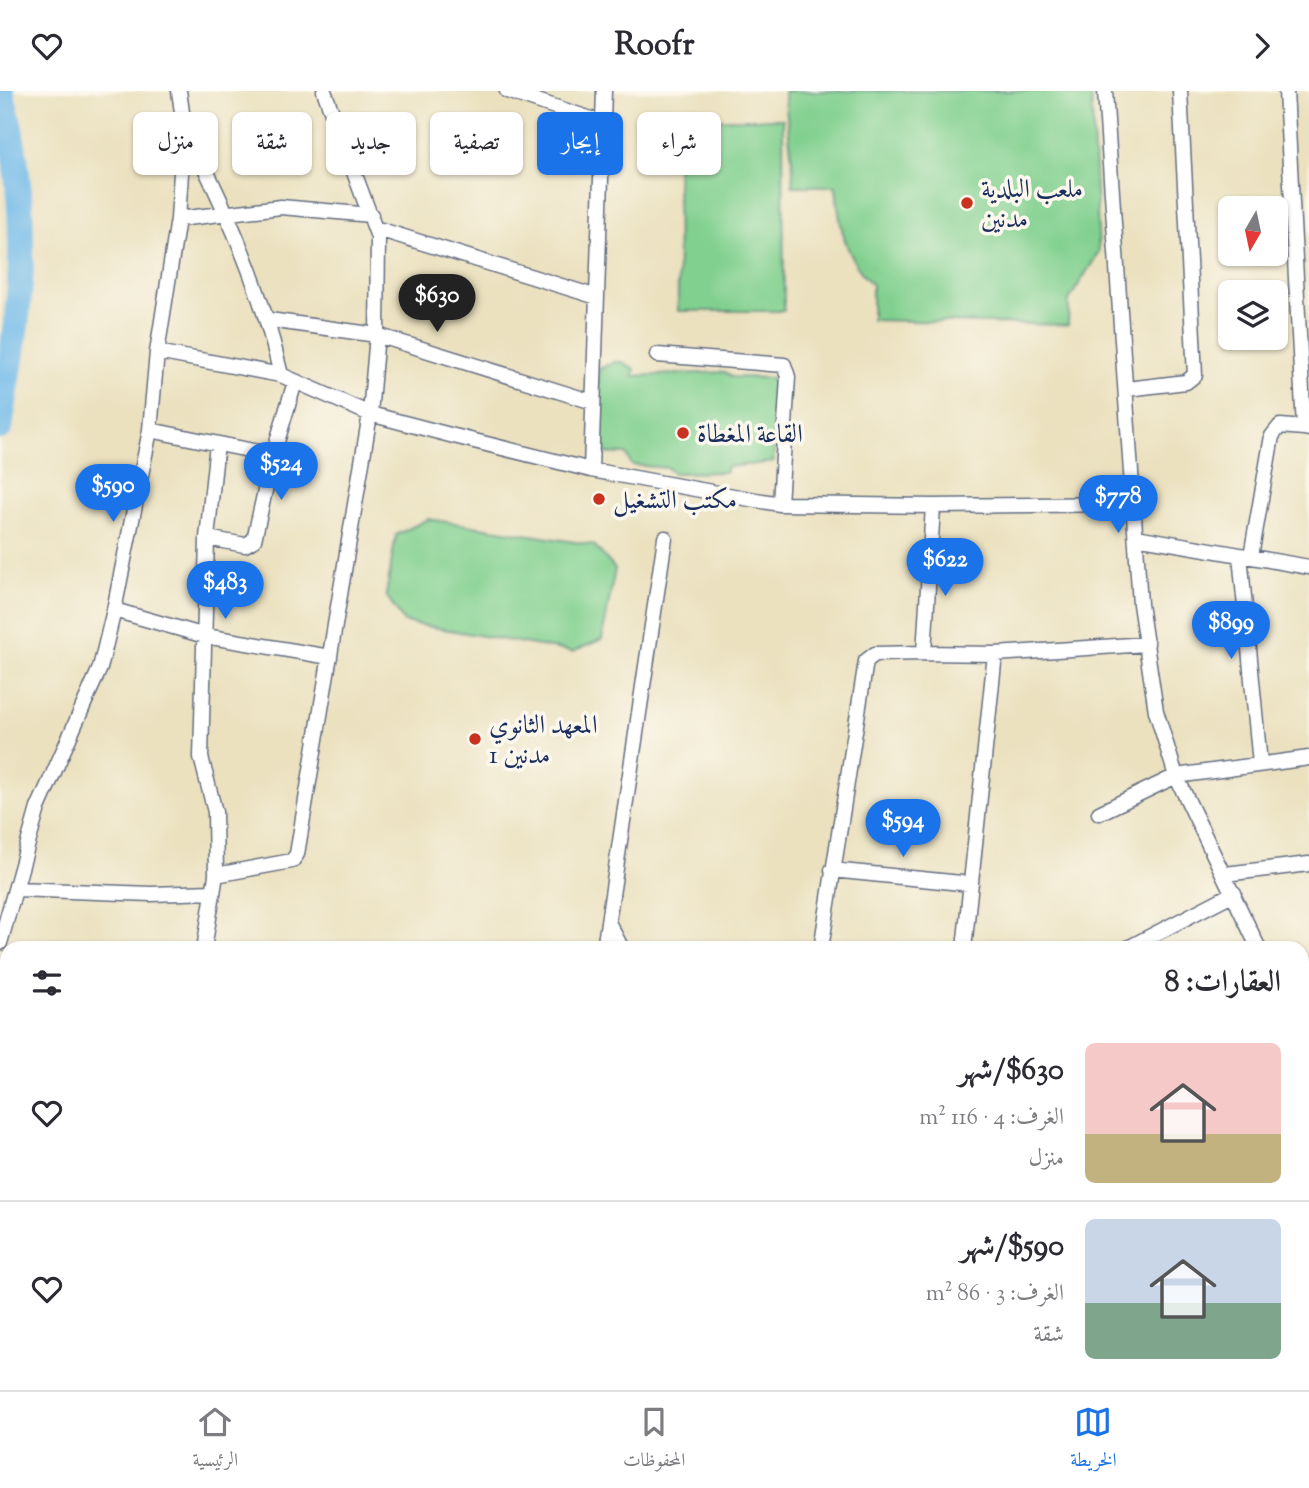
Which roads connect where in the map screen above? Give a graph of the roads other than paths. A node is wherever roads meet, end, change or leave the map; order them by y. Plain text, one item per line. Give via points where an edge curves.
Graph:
1 (179, 91) edge
2 (324, 91) edge
3 (507, 91) edge
4 (604, 91) edge
5 (1105, 91) edge
6 (1180, 91) edge
7 (1286, 91) edge
8 (182, 112) edge
9 (570, 112) edge
10 (603, 112) edge
11 (181, 175) edge
12 (208, 175) edge
13 (601, 175) edge
14 (227, 212) junction
15 (178, 219) junction
16 (373, 221) junction
17 (597, 297) junction
18 (269, 320) junction
19 (377, 335) junction
20 (157, 352) junction
21 (657, 355) dead end
22 (281, 375) junction
23 (295, 382) junction
24 (1127, 389) junction
25 (593, 402) junction
26 (370, 414) junction
27 (1307, 428) edge
28 (150, 430) junction
29 (217, 444) junction
30 (273, 456) junction
31 (591, 470) junction
32 (1132, 503) junction
33 (780, 504) junction
34 (933, 506) junction
35 (1136, 537) junction
36 (207, 538) junction
37 (664, 538) dead end
38 (1246, 555) junction
39 (1309, 567) edge
40 (114, 610) junction
41 (205, 636) junction
42 (1147, 644) junction
43 (924, 653) junction
44 (995, 654) junction
45 (330, 657) junction
46 (1309, 758) edge
47 (1260, 764) junction
48 (1176, 776) junction
49 (1099, 813) dead end
50 (1309, 864) edge
51 (832, 870) junction
52 (1225, 874) junction
53 (216, 875) junction
54 (971, 884) junction
55 (16, 889) junction
56 (214, 892) junction
57 (1234, 893) junction
58 (609, 924) junction
59 (1, 941) edge
60 (205, 941) edge
61 (606, 941) edge
62 (618, 941) edge
63 (822, 941) edge
64 (965, 941) edge
65 (1141, 941) edge
66 (1255, 941) edge

1 - 8 street
2 - 16 street
3 - 9 street
4 - 10 street
5 - 24 street
6 - 24 street via 1195,375 1186,382
7 - 27 street
11 - 15 street
12 - 14 street
13 - 17 street
14 - 15 street
14 - 16 street via 281,207
14 - 18 street
15 - 20 street
16 - 17 street
16 - 19 street via 379,246
17 - 25 street
18 - 19 street
18 - 22 street
19 - 25 street
19 - 26 street
20 - 22 street
20 - 28 street
21 - 33 street via 784,365 788,377
22 - 23 street
23 - 26 street
23 - 30 street
24 - 32 street
25 - 31 street
26 - 31 street
26 - 45 street
27 - 38 street via 1283,426 1272,436
28 - 29 street
28 - 40 street
29 - 30 street
29 - 36 street
30 - 36 street via 254,540 245,545
31 - 33 street
32 - 34 street
32 - 35 street
33 - 34 street
34 - 43 street
35 - 38 street
35 - 42 street
36 - 41 street
37 - 58 street
38 - 39 street
38 - 47 street
40 - 41 street
40 - 55 street via 100,667 38,808
41 - 45 street
41 - 53 street via 201,757 215,812
42 - 44 street
42 - 48 street via 1156,711
43 - 44 street
43 - 51 street via 875,654 866,661
44 - 54 street
45 - 53 street via 295,858
46 - 47 street
47 - 48 street
48 - 49 street
48 - 52 street
50 - 52 street
51 - 54 street
51 - 63 street
52 - 57 street
53 - 56 street
54 - 64 street
55 - 56 street
55 - 59 street
56 - 60 street
57 - 65 street
57 - 66 street
58 - 61 street
58 - 62 street

